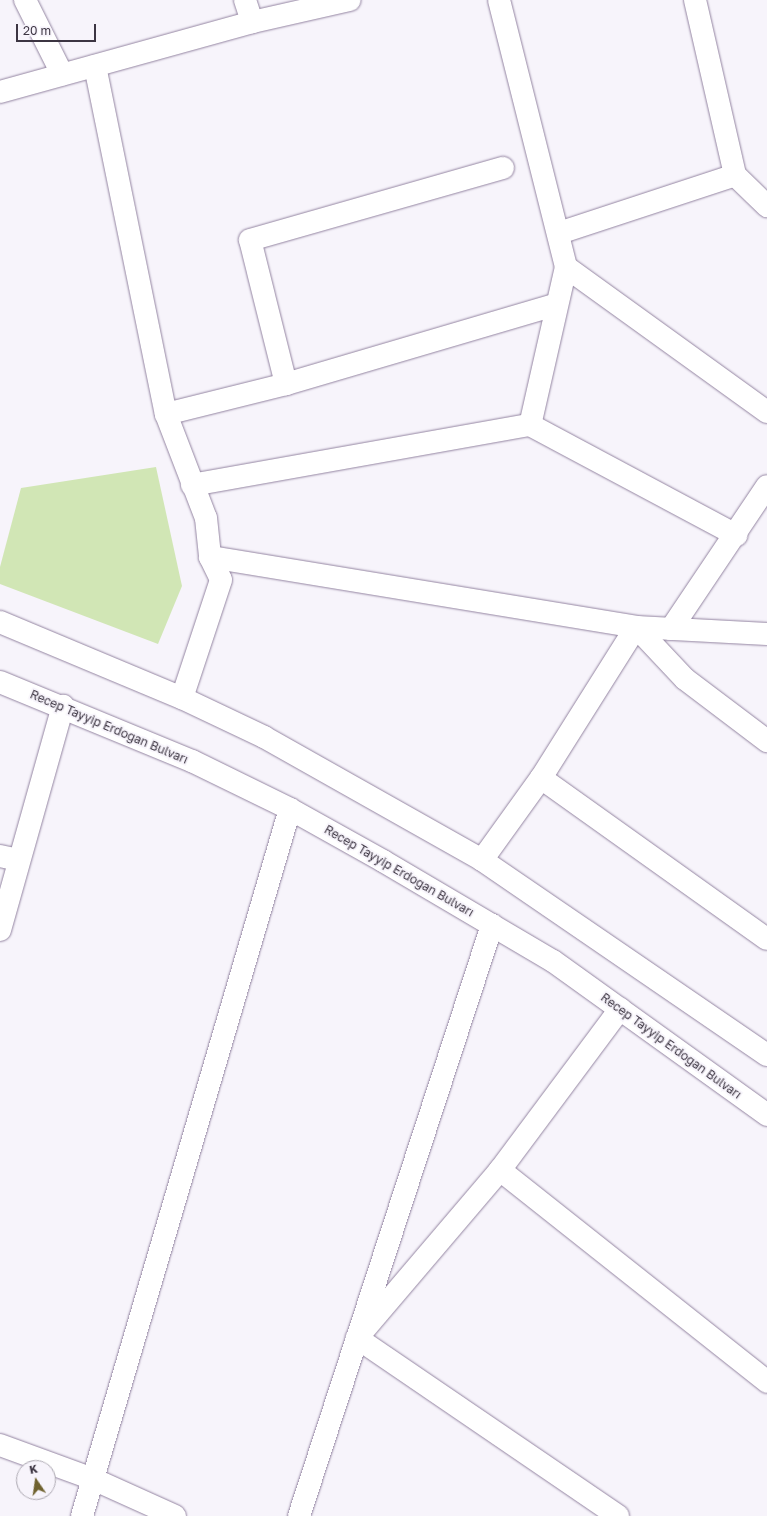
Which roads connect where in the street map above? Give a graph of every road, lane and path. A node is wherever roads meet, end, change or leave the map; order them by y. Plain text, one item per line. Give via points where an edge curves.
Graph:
1 (25, 0) edge
2 (245, 0) edge
3 (350, 0) edge
4 (499, 0) edge
5 (695, 0) edge
6 (252, 22) junction
7 (95, 66) junction
8 (62, 74) junction
9 (0, 92) edge
10 (503, 168) dead end
11 (735, 175) junction
12 (767, 206) edge
13 (559, 233) junction
14 (566, 267) junction
15 (554, 306) junction
16 (286, 384) junction
17 (767, 412) edge
18 (166, 414) junction
19 (530, 425) junction
20 (192, 485) junction
21 (767, 486) edge
22 (736, 535) junction
23 (210, 557) junction
24 (0, 624) edge
25 (636, 627) junction
26 (671, 629) junction
27 (767, 634) edge
28 (0, 682) edge
29 (182, 698) junction
30 (64, 706) junction
31 (767, 741) edge
32 (542, 778) junction
33 (290, 809) junction
34 (10, 858) edge
35 (482, 860) junction
36 (492, 925) junction
37 (0, 930) edge
38 (767, 939) edge
39 (620, 1009) junction
40 (767, 1055) edge
41 (767, 1115) edge
42 (500, 1170) junction
43 (357, 1338) junction
44 (767, 1382) edge
45 (0, 1445) edge
46 (93, 1479) junction
47 (82, 1516) edge
48 (176, 1516) edge
49 (299, 1516) edge
50 (618, 1516) edge

1 - 8 street
2 - 6 street
3 - 6 street
4 - 13 street
5 - 11 street
6 - 7 street
7 - 8 street
7 - 18 street
8 - 9 street
10 - 16 street via 250,240
11 - 12 street
11 - 13 street
13 - 14 street
14 - 15 street
14 - 17 street
15 - 16 street
15 - 19 street
16 - 18 street
18 - 20 street
19 - 20 street
19 - 22 street
20 - 23 street via 206,518
21 - 22 street
22 - 26 street
23 - 25 street
23 - 29 street via 221,580
24 - 29 street via 36,636
25 - 26 street
25 - 31 street via 685,679
25 - 32 street
26 - 27 street
28 - 30 street, Recep Tayyip Erdoğan Bulvarı
29 - 35 street via 264,737
30 - 33 street, Recep Tayyip Erdoğan Bulvarı
30 - 34 street
32 - 35 street
32 - 38 street
33 - 36 street, Recep Tayyip Erdoğan Bulvarı
33 - 46 street
34 - 37 street
35 - 40 street
36 - 39 street, Recep Tayyip Erdoğan Bulvarı via 553,961
36 - 43 street
39 - 41 street, Recep Tayyip Erdoğan Bulvarı
39 - 42 street
42 - 43 street
42 - 44 street
43 - 49 street
43 - 50 street
45 - 46 street
46 - 47 street
46 - 48 street

